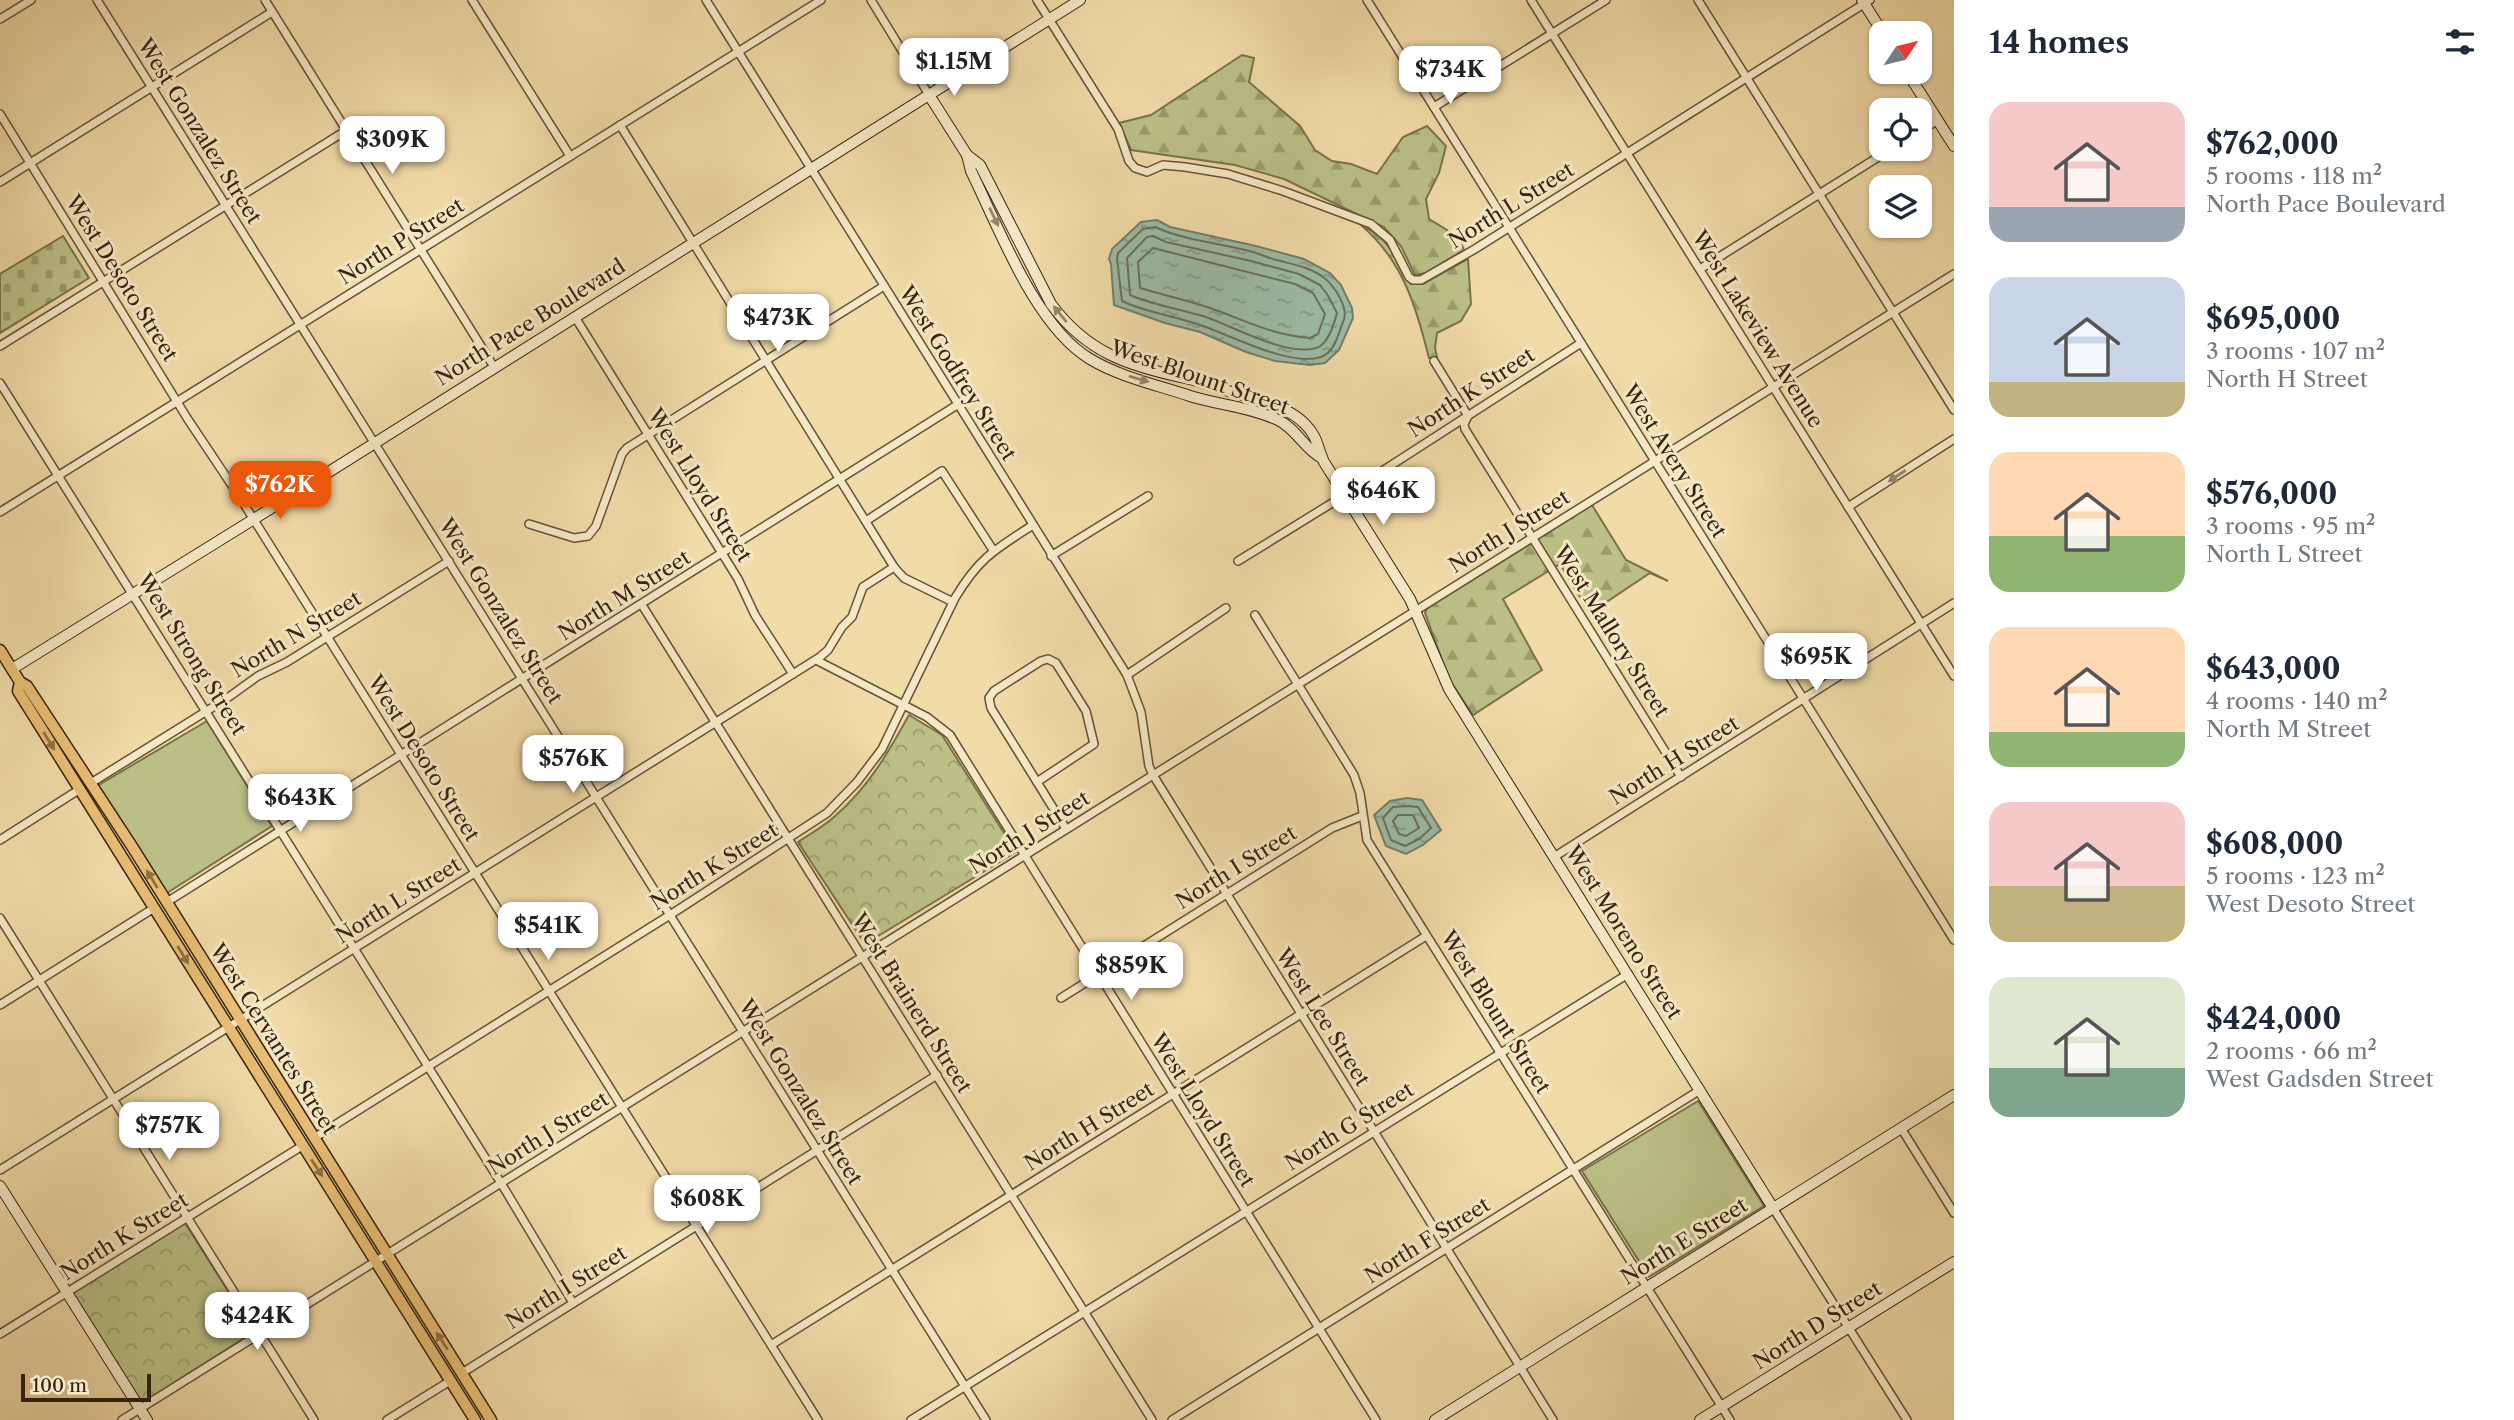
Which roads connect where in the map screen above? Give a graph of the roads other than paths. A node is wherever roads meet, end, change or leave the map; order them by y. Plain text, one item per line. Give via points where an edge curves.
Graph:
1 (31, 0) edge
2 (97, 0) edge
3 (265, 0) edge
4 (472, 0) edge
5 (706, 0) edge
6 (821, 0) edge
7 (871, 0) edge
8 (1037, 0) edge
9 (1080, 0) edge
10 (1367, 0) edge
11 (1531, 0) edge
12 (1606, 0) edge
13 (1698, 0) edge
14 (1866, 1) edge
15 (272, 12) junction
16 (0, 19) edge
17 (1049, 20) junction
18 (1877, 21) edge
19 (1553, 34) junction
20 (738, 51) junction
21 (1746, 77) junction
22 (1916, 84) edge
23 (151, 87) junction
24 (929, 95) junction
25 (1434, 107) junction
26 (0, 114) edge
27 (1938, 120) junction
28 (1932, 124) edge
29 (620, 125) junction
30 (347, 131) junction
31 (1954, 146) edge
32 (1627, 152) junction
33 (967, 155) junction
34 (570, 156) junction
35 (1872, 161) edge
36 (30, 163) junction
37 (812, 168) junction
38 (0, 182) edge
39 (1819, 194) junction
40 (226, 206) junction
41 (1509, 227) junction
42 (693, 243) junction
43 (421, 249) junction
44 (1031, 267) junction
45 (1700, 270) junction
46 (1020, 272) junction
47 (1954, 274) edge
48 (105, 282) junction
49 (884, 286) junction
50 (1893, 312) junction
51 (575, 317) junction
52 (300, 325) junction
53 (1581, 343) junction
54 (0, 346) edge
55 (766, 360) junction
56 (1122, 361) junction
57 (1434, 362) dead end
58 (494, 367) junction
59 (1117, 372) junction
60 (0, 383) edge
61 (1773, 387) junction
62 (178, 401) junction
63 (957, 405) junction
64 (1954, 410) edge
65 (1468, 415) junction
66 (648, 435) junction
67 (1954, 439) edge
68 (375, 442) junction
69 (1322, 458) junction
70 (1655, 461) junction
71 (59, 475) junction
72 (840, 480) junction
73 (1345, 495) junction
74 (1148, 496) dead end
75 (1849, 507) junction
76 (0, 512) edge
77 (254, 519) junction
78 (866, 521) junction
79 (529, 524) dead end
80 (1033, 526) junction
81 (1533, 537) junction
82 (993, 550) junction
83 (722, 554) junction
84 (1051, 556) junction
85 (449, 561) junction
86 (1238, 561) dead end
87 (894, 567) junction
88 (133, 594) junction
89 (953, 602) junction
90 (1954, 603) edge
91 (642, 604) junction
92 (1226, 608) dead end
93 (1415, 610) junction
94 (1255, 615) dead end
95 (1922, 625) junction
96 (327, 636) junction
97 (0, 650) edge
98 (816, 660) junction
99 (12, 668) junction
100 (793, 674) junction
101 (1127, 675) junction
102 (0, 676) edge
103 (1954, 676) edge
104 (523, 680) junction
105 (20, 682) junction
106 (1298, 683) junction
107 (1804, 699) junction
108 (904, 705) junction
109 (207, 711) junction
110 (716, 723) junction
111 (401, 756) junction
112 (1153, 775) junction
113 (1681, 777) junction
114 (1037, 782) junction
115 (91, 783) junction
116 (79, 789) junction
117 (596, 798) junction
118 (1362, 816) junction
119 (1066, 829) junction
120 (281, 830) junction
121 (789, 839) junction
122 (0, 840) edge
123 (1025, 855) junction
124 (1554, 857) junction
125 (475, 872) junction
126 (1226, 894) junction
127 (167, 902) junction
128 (154, 908) junction
129 (670, 915) junction
130 (0, 918) edge
131 (1426, 936) junction
132 (1954, 940) edge
133 (355, 948) junction
134 (863, 957) junction
135 (1097, 974) junction
136 (1628, 974) junction
137 (39, 981) junction
138 (549, 990) junction
139 (1061, 998) dead end
140 (0, 1005) edge
141 (1300, 1014) junction
142 (240, 1021) junction
143 (229, 1027) junction
144 (743, 1032) junction
145 (1499, 1052) junction
146 (428, 1066) junction
147 (937, 1075) junction
148 (1700, 1090) junction
149 (1172, 1094) junction
150 (1954, 1095) edge
151 (114, 1099) junction
152 (622, 1107) junction
153 (1901, 1128) junction
154 (1373, 1131) junction
155 (314, 1138) junction
156 (302, 1146) junction
157 (817, 1150) junction
158 (0, 1170) edge
159 (1573, 1170) junction
160 (501, 1183) junction
161 (0, 1185) edge
162 (1012, 1195) junction
163 (1773, 1208) junction
164 (1245, 1211) junction
165 (1954, 1213) edge
166 (187, 1216) junction
167 (696, 1225) junction
168 (1446, 1249) junction
169 (387, 1255) junction
170 (377, 1262) junction
171 (1954, 1262) edge
172 (892, 1270) junction
173 (1647, 1287) junction
174 (66, 1292) junction
175 (573, 1303) junction
176 (1085, 1312) junction
177 (1319, 1328) junction
178 (1849, 1328) junction
179 (0, 1334) edge
180 (260, 1334) junction
181 (771, 1345) junction
182 (1520, 1367) junction
183 (462, 1373) junction
184 (450, 1381) junction
185 (965, 1386) junction
186 (1722, 1407) junction
187 (140, 1409) junction
188 (122, 1420) edge
189 (147, 1420) edge
190 (314, 1420) edge
191 (387, 1420) edge
192 (475, 1420) edge
193 (491, 1420) edge
194 (818, 1420) edge
195 (911, 1420) edge
196 (986, 1420) edge
197 (1152, 1420) edge
198 (1172, 1420) edge
199 (1376, 1420) edge
200 (1435, 1420) edge
201 (1553, 1420) edge
202 (1700, 1420) edge
203 (1730, 1420) edge
204 (1907, 1420) edge

1 - 16 street
2 - 23 street, West Gonzalez Street
3 - 15 street
4 - 34 street
5 - 20 street, West Godfrey Street
6 - 20 street, North P Street
7 - 24 street, West Blount Street
8 - 17 street
9 - 17 street, North Pace Boulevard
10 - 25 street, West Avery Street
11 - 19 street, West Lakeview Avenue
12 - 19 street
13 - 21 street
14 - 18 street
14 - 21 street, North L Street
15 - 23 street
15 - 30 street
17 - 24 street, North Pace Boulevard
17 - 41 street, North L Street via 1118,129 1130,163 1138,170 1147,172 1163,165 1228,174 1371,224 1390,240 1413,280 1427,277
19 - 25 street
19 - 32 street, West Lakeview Avenue
20 - 29 street, North P Street
20 - 37 street, West Godfrey Street
21 - 32 street, North L Street
21 - 39 street
22 - 27 street
23 - 36 street
23 - 40 street, West Gonzalez Street
24 - 33 street, West Blount Street
24 - 37 street, North Pace Boulevard
25 - 41 street, West Avery Street
26 - 36 street, West Desoto Street
27 - 28 street
27 - 31 street
29 - 34 street, North P Street
29 - 42 street
30 - 40 street
30 - 43 street
32 - 41 street, North L Street
32 - 45 street, West Lakeview Avenue
33 - 44 street, West Blount Street via 980,165
33 -> 46 street, West Blount Street
34 - 43 street, North P Street
35 - 39 street
36 - 38 street
36 - 48 street, West Desoto Street
37 - 42 street, North Pace Boulevard
37 - 49 street, West Godfrey Street
39 - 45 street
39 - 50 street
40 - 48 street
40 - 52 street, West Gonzalez Street
41 - 53 street, West Avery Street
42 - 51 street, North Pace Boulevard
42 - 55 street
43 - 52 street, North P Street
43 - 58 street
44 - 46 street
56 -> 44 street, West Blount Street via 1071,328
45 - 61 street, West Lakeview Avenue
46 - 59 street, West Blount Street via 1039,307 1064,338 1090,359
47 - 50 street, North J Street
48 - 54 street
48 - 62 street, West Desoto Street
49 - 55 street
49 - 63 street, West Godfrey Street
50 - 61 street, North J Street
50 - 64 street
51 - 58 street, North Pace Boulevard
51 - 66 street, West Lloyd Street
52 - 62 street, North P Street
52 - 68 street, West Gonzalez Street
53 - 65 street, North K Street
53 - 70 street, West Avery Street
55 - 66 street
55 - 72 street
56 - 59 street
56 - 69 street, West Blount Street via 1287,411 1313,434
57 - 65 street, West Mallory Street
58 - 68 street, North Pace Boulevard
59 -> 69 street, West Blount Street via 1266,415 1293,429 1308,449
60 - 71 street, West Strong Street
61 - 70 street, North J Street
61 - 75 street, West Lakeview Avenue
62 - 71 street, North P Street
62 - 77 street, West Desoto Street
63 - 72 street, North M Street
63 - 80 street, West Godfrey Street
65 - 73 street, North K Street
65 - 81 street, West Mallory Street via 1465,429
66 - 79 street via 622,454 596,526 588,536 574,538
66 - 83 street, West Lloyd Street
67 -> 75 street
68 - 77 street, North Pace Boulevard
68 - 85 street, West Gonzalez Street
69 - 73 street, West Moreno Street
70 - 81 street, North J Street
70 - 107 street, West Avery Street
71 - 76 street, North P Street
71 - 88 street, West Strong Street
72 - 78 street
72 - 83 street, North M Street
73 - 86 street, North K Street
73 - 93 street, West Moreno Street
74 - 84 street
75 - 95 street, West Lakeview Avenue
77 - 88 street, North Pace Boulevard
77 - 96 street, West Desoto Street
78 - 82 street via 942,471
78 - 87 street
80 - 82 street, North K Street
80 - 84 street, West Godfrey Street
81 - 93 street, North J Street
81 - 113 street, West Mallory Street
82 - 89 street, North K Street via 980,561
83 - 91 street, North M Street
83 - 100 street, West Lloyd Street
84 - 101 street, West Godfrey Street
85 - 96 street, North N Street
85 - 104 street, West Gonzalez Street
87 - 89 street via 904,578
87 - 98 street, North L Street via 863,587 852,617
88 - 99 street, North Pace Boulevard
88 - 109 street, West Strong Street
89 - 108 street, North K Street
90 - 95 street, North H Street
91 - 104 street, North M Street
91 - 110 street, West Brainerd Street
92 - 101 street
93 - 106 street, North J Street
93 - 124 street, West Moreno Street via 1449,688
94 - 106 street, West Blount Street
95 - 103 street, West Lakeview Avenue
95 - 107 street, North H Street
96 - 109 street, North N Street
96 - 111 street, West Desoto Street
97 - 99 main road, West Cervantes Street
98 - 100 street, North L Street
98 - 108 street, West Lloyd Street
99 - 102 main road, North Pace Boulevard
99 - 105 main road, West Cervantes Street
100 - 110 street, North L Street
101 - 112 street, West Godfrey Street via 1141,712
104 - 111 street, North M Street
104 - 117 street, West Gonzalez Street
105 - 115 main road, West Cervantes Street
105 -> 116 main road, West Cervantes Street via 18,691
106 - 112 street, North J Street
106 - 118 street, West Blount Street via 1354,775
107 - 113 street, North H Street
107 - 132 street, West Avery Street
108 - 121 street, North K Street via 882,749 858,782 827,813
108 - 123 street, West Lloyd Street via 950,735
109 - 115 street, North N Street
109 - 120 street, West Strong Street
110 - 117 street, North L Street
110 - 121 street, West Brainerd Street
111 - 120 street, North M Street
111 - 125 street, West Desoto Street
112 - 119 street, North J Street
112 - 126 street, West Lee Street
113 - 124 street, North H Street
114 - 114 street via 990,708 989,698 1048,659 1056,663 1086,711 1094,744
114 - 119 street
127 -> 115 main road, West Cervantes Street
116 - 122 street
116 - 128 main road, West Cervantes Street
117 - 125 street, North L Street
117 - 129 street, West Gonzalez Street
118 - 126 street, North I Street via 1332,828
118 - 131 street, West Blount Street via 1367,840
119 - 123 street, North J Street
120 - 127 street, North M Street
120 - 133 street, West Strong Street
121 - 129 street, North K Street
121 - 134 street, West Brainerd Street
123 - 134 street, North J Street
123 - 135 street, West Lloyd Street
124 - 136 street, West Moreno Street
125 - 133 street, North L Street
125 - 138 street, West Desoto Street
126 - 135 street, North I Street
126 - 141 street, West Lee Street
127 - 142 main road, West Cervantes Street
128 - 137 street
128 -> 143 main road, West Cervantes Street
129 - 138 street, North K Street
129 - 144 street, West Gonzalez Street
130 - 137 street
131 - 141 street, North H Street
131 - 145 street, West Blount Street
133 - 142 street, North L Street
133 - 146 street, West Strong Street
134 - 144 street, North J Street
134 - 147 street, West Brainerd Street
135 - 139 street, North I Street
135 - 149 street, West Lloyd Street
136 - 145 street, North G Street
136 - 148 street, West Moreno Street
137 - 140 street
137 - 151 street
138 - 146 street, North K Street
138 - 152 street, West Desoto Street
141 - 149 street, North H Street
141 - 154 street, West Lee Street
142 - 143 street, North L Street
142 - 155 main road, West Cervantes Street
143 - 151 street, North L Street
143 - 156 main road, West Cervantes Street
144 - 152 street, North J Street
144 - 157 street, West Gonzalez Street
145 - 154 street, North G Street
145 - 159 street, West Blount Street
146 - 155 street, North K Street
146 - 160 street, West Strong Street
147 - 157 street, North I Street
147 - 162 street, West Brainerd Street
148 - 159 street, North F Street
148 - 163 street, West Moreno Street
149 - 162 street, North H Street
149 - 164 street, West Lloyd Street
150 - 153 street, North E Street
151 - 158 street, North L Street
151 - 166 street
152 - 160 street, North J Street
152 - 167 street, West Desoto Street
153 - 163 street, North E Street
153 - 165 street
154 - 164 street, North G Street
154 - 168 street, West Lee Street
155 - 169 main road, West Cervantes Street
156 - 166 street, North K Street
156 -> 170 main road, West Cervantes Street
157 - 167 street, North I Street
157 - 172 street, West Gonzalez Street
159 - 168 street, North F Street
159 - 173 street, West Blount Street
160 - 169 street, North J Street
160 - 175 street, West Strong Street
161 - 174 street
162 - 172 street, North H Street
162 - 176 street, West Brainerd Street
163 - 173 street, North E Street
163 - 178 street, West Moreno Street
164 - 176 street, North G Street
164 - 177 street, West Lloyd Street
166 - 174 street, North K Street
166 - 180 street
167 - 175 street, North I Street
167 - 181 street, West Desoto Street
168 - 177 street, North F Street
168 - 182 street, West Lee Street
169 - 170 street, North J Street
183 -> 169 main road, West Cervantes Street
170 - 180 street, North J Street
170 - 184 main road, West Cervantes Street
171 - 178 street, North D Street
172 - 181 street, North H Street
172 - 185 street, West Gonzalez Street
173 - 182 street, North E Street
173 - 186 street, West Blount Street
174 - 179 street, North K Street
174 - 187 street
175 - 183 street, North I Street
176 - 185 street, North G Street
176 - 197 street, West Brainerd Street
177 - 198 street, North F Street
177 - 199 street, West Lloyd Street
178 - 186 street, North D Street
178 - 204 street, West Moreno Street
180 - 187 street, North J Street
180 - 190 street
181 - 194 street, West Desoto Street
182 - 200 street, North E Street
182 - 201 street, West Lee Street
183 - 193 main road, West Cervantes Street
184 - 191 street
184 - 192 main road, West Cervantes Street
185 - 195 street, North G Street
185 - 196 street, West Gonzalez Street
186 - 202 street, North D Street
186 - 203 street, West Blount Street
187 - 188 street, North J Street
187 - 189 street

